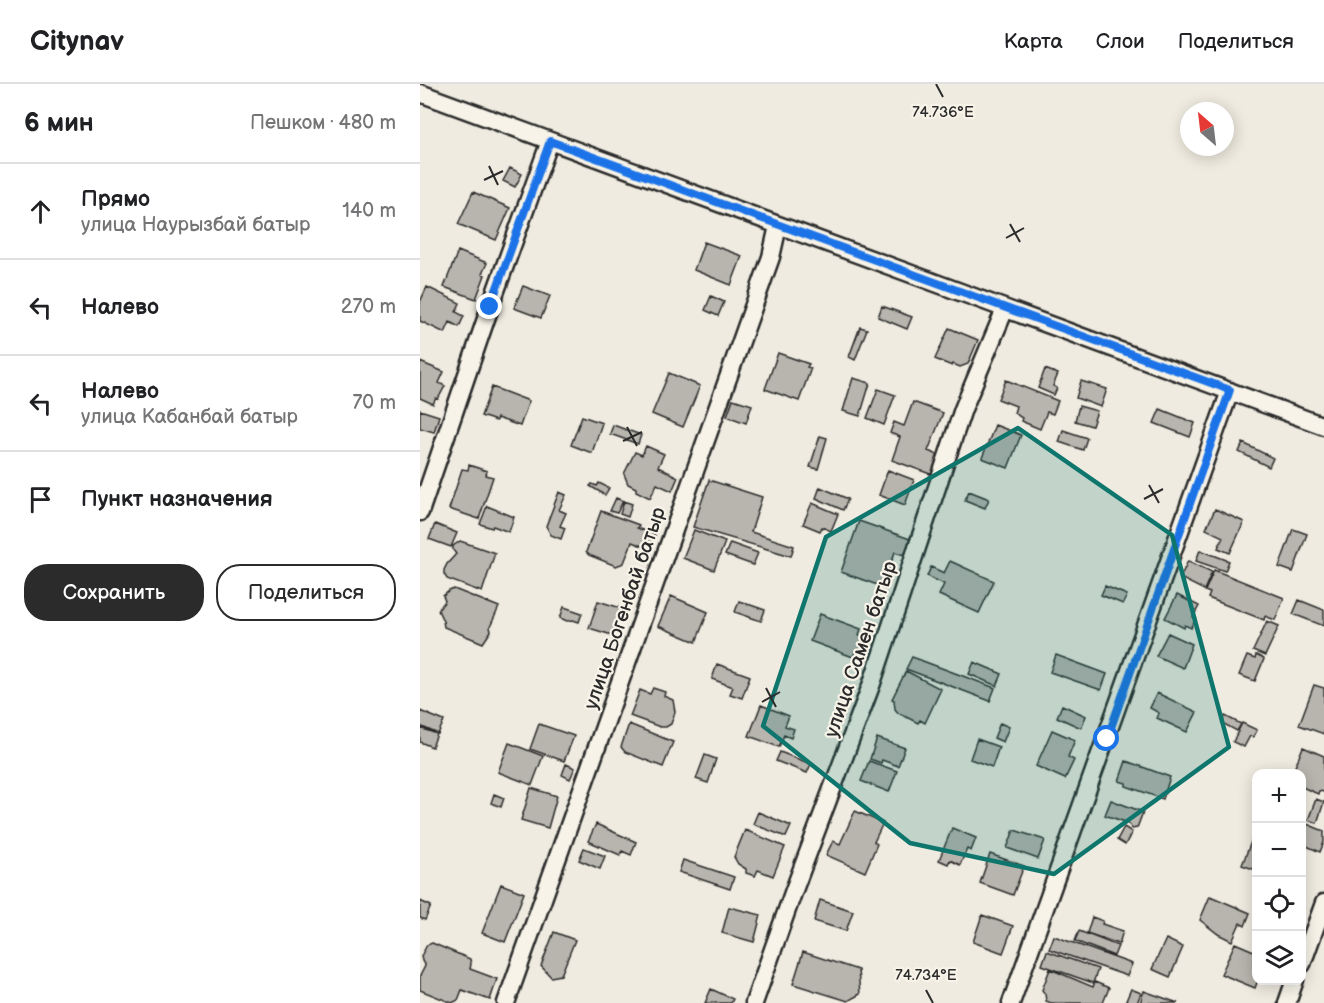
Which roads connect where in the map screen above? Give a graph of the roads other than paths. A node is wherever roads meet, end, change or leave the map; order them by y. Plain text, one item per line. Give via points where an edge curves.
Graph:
1 (420, 93) edge
2 (550, 141) junction
3 (778, 226) junction
4 (1005, 309) junction
5 (1230, 390) junction
6 (1324, 426) edge
7 (420, 512) edge
8 (1324, 903) edge
9 (1306, 953) edge
10 (1294, 985) edge
11 (506, 1003) edge
12 (754, 1003) edge
13 (1011, 1003) edge
14 (1287, 1003) edge

1 - 2 street
2 - 3 street
2 - 7 street
3 - 4 street
3 - 11 street, улица Богенбай батыр via 771,257
4 - 5 street
4 - 12 street, улица Самен батыр via 963,409 872,683
5 - 6 street
5 - 13 street
8 - 9 street
10 - 14 street

